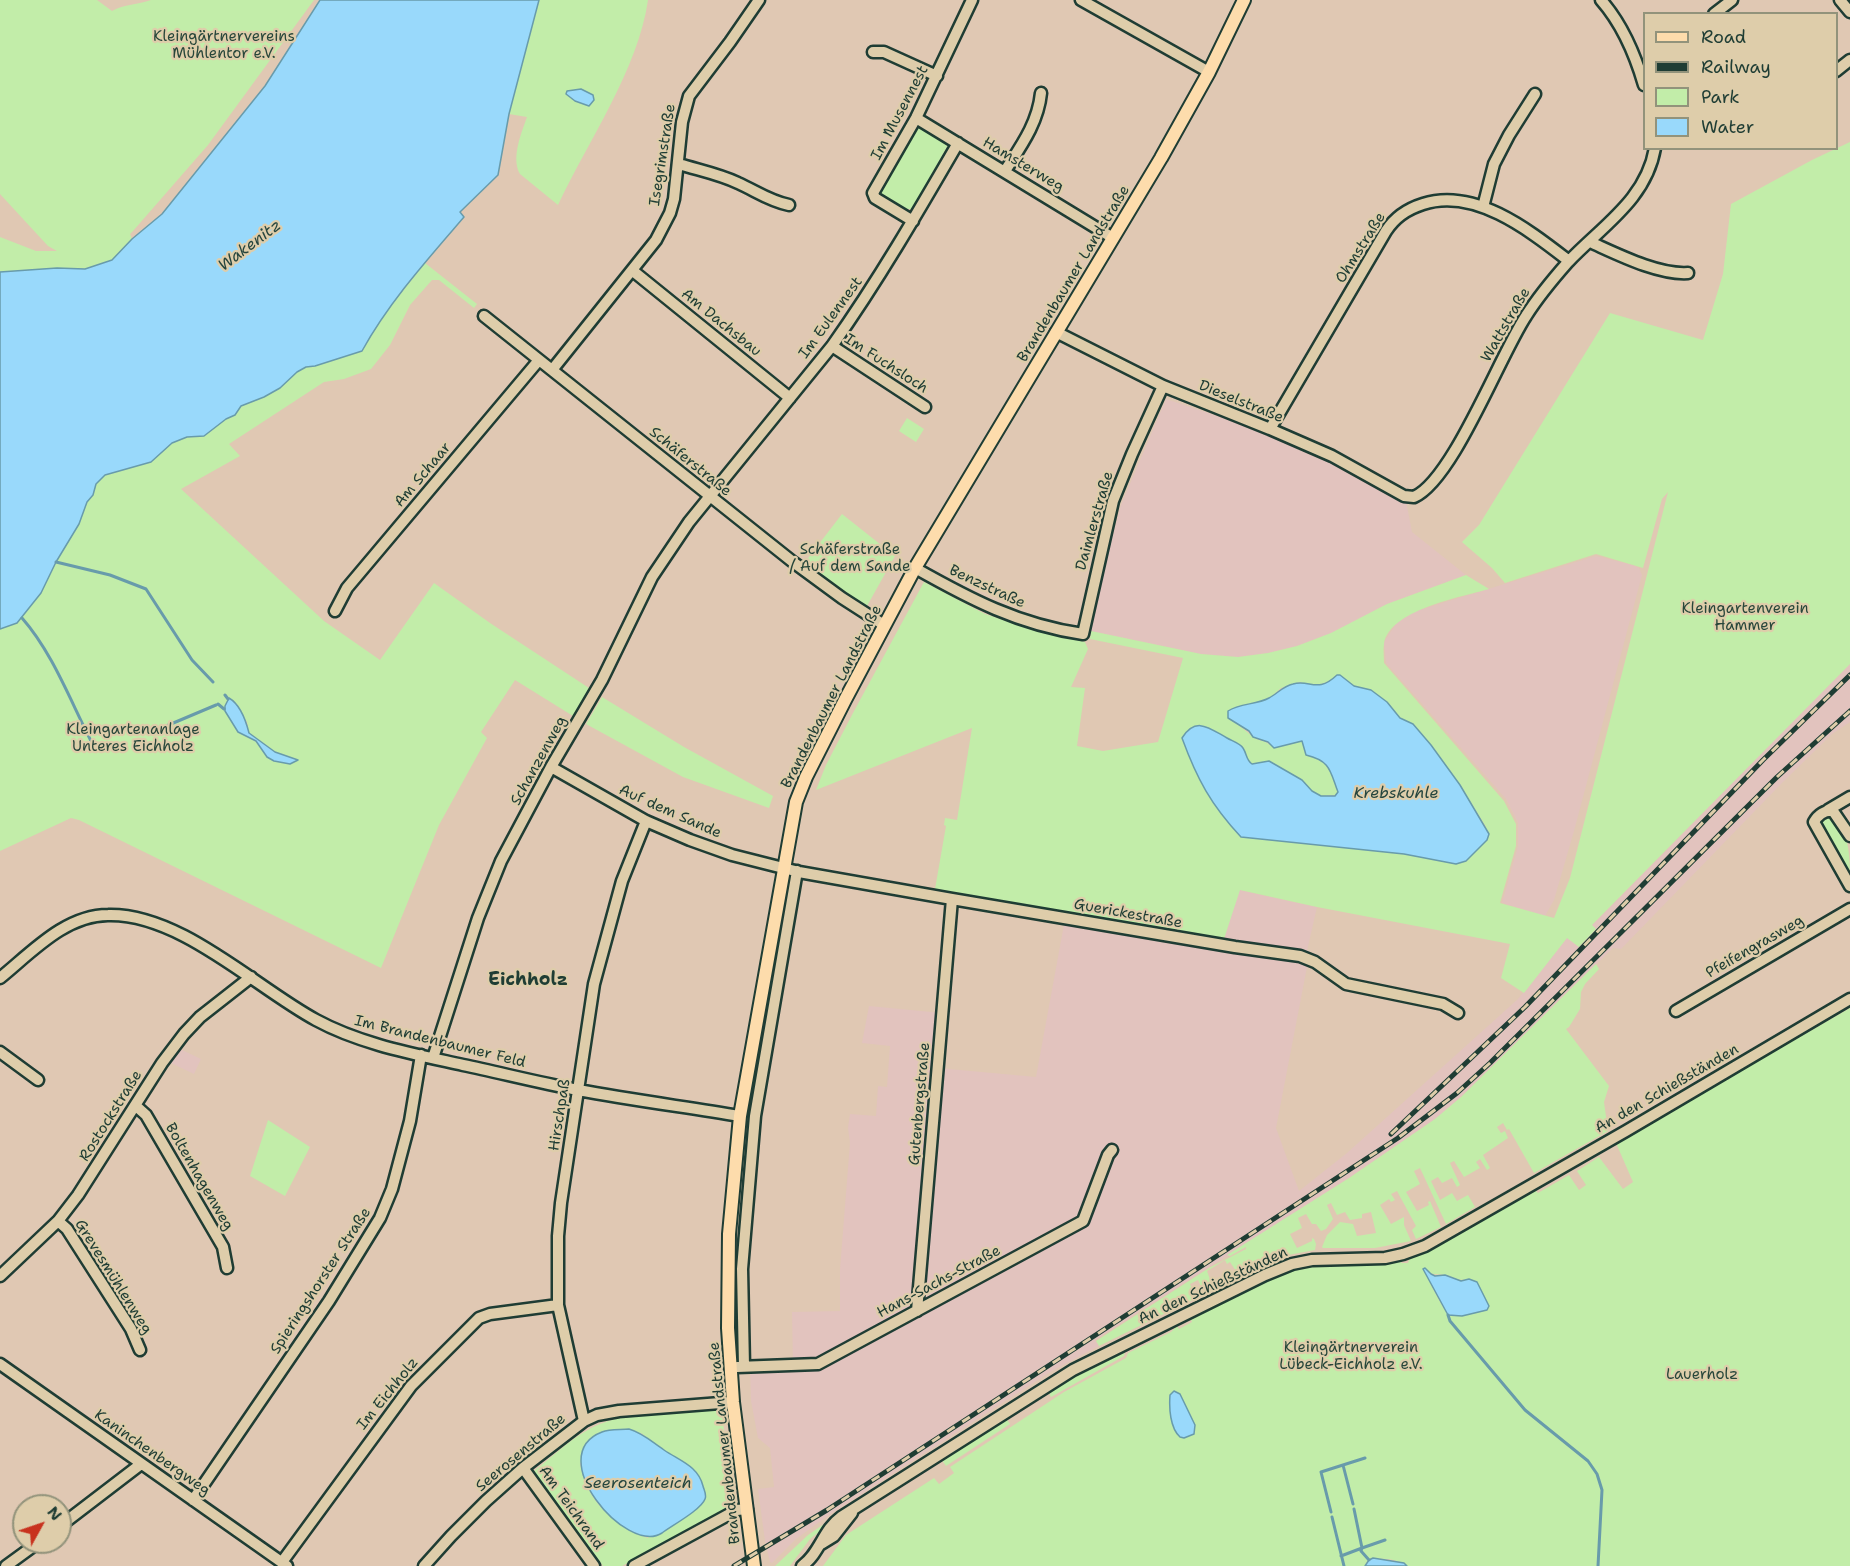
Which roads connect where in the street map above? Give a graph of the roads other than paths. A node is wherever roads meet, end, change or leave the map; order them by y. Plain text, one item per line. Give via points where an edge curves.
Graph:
1 (759, 0) edge
2 (972, 0) edge
3 (1082, 0) edge
4 (1244, 0) edge
5 (1601, 0) edge
6 (1732, 0) edge
7 (1840, 0) edge
8 (1717, 12) edge
9 (1850, 12) edge
10 (873, 52) dead end
11 (1640, 56) edge
12 (1850, 60) edge
13 (1838, 69) edge
14 (1209, 72) junction
15 (937, 76) junction
16 (1643, 78) edge
17 (1041, 93) dead end
18 (1535, 94) dead end
19 (916, 118) junction
20 (958, 143) junction
21 (1656, 150) edge
22 (679, 165) junction
23 (1005, 171) junction
24 (789, 205) dead end
25 (1483, 207) junction
26 (913, 221) junction
27 (1113, 238) junction
28 (1590, 242) junction
29 (1569, 261) junction
30 (633, 271) junction
31 (1688, 273) dead end
32 (484, 316) dead end
33 (1056, 332) junction
34 (832, 346) junction
35 (539, 360) junction
36 (552, 370) junction
37 (1163, 386) junction
38 (790, 398) junction
39 (925, 407) dead end
40 (1270, 429) junction
41 (710, 497) junction
42 (1414, 497) joint
43 (915, 568) junction
44 (335, 611) dead end
45 (884, 625) junction
46 (1083, 634) joint
47 (551, 767) junction
48 (1850, 797) edge
49 (1828, 810) junction
50 (646, 821) junction
51 (1850, 837) edge
52 (783, 868) junction
53 (797, 871) junction
54 (1850, 886) edge
55 (952, 899) junction
56 (1850, 909) edge
57 (0, 978) edge
58 (251, 978) junction
59 (1850, 999) edge
60 (1676, 1011) dead end
61 (1458, 1013) dead end
62 (0, 1052) edge
63 (421, 1055) junction
64 (433, 1058) junction
65 (38, 1080) dead end
66 (579, 1090) junction
67 (136, 1106) junction
68 (740, 1116) junction
69 (1112, 1150) dead end
70 (58, 1221) junction
71 (227, 1268) dead end
72 (0, 1276) edge
73 (558, 1305) junction
74 (917, 1311) junction
75 (140, 1350) dead end
76 (0, 1364) edge
77 (744, 1366) junction
78 (730, 1367) junction
79 (733, 1402) junction
80 (584, 1421) junction
81 (141, 1464) junction
82 (523, 1468) junction
83 (193, 1500) junction
84 (747, 1509) junction
85 (72, 1517) edge
86 (22, 1554) edge
87 (285, 1564) edge
88 (806, 1564) edge
89 (6, 1566) edge
90 (424, 1566) edge
91 (594, 1566) edge
92 (634, 1566) edge
93 (754, 1566) edge

1 - 22 street, Isegrimstraße via 689,96 682,122
2 - 15 street, Im Musennest
3 - 14 street
4 - 14 main road, Brandenbaumer Landstraße
5 - 11 street
6 - 8 street
7 - 9 street
10 - 15 street via 884,52
11 - 16 street
12 - 13 street
14 - 27 main road, Brandenbaumer Landstraße
15 - 19 street, Im Musennest
17 - 23 street via 1030,131
18 - 25 street via 1494,164
19 - 20 street, Hamsterweg
19 - 26 street, Im Musennest via 873,196
20 - 23 street, Hamsterweg
20 - 26 street, Im Eulennest
21 - 28 street, Wattstraße via 1652,165 1633,198
22 - 24 street via 724,177 764,198
22 - 30 street, Isegrimstraße via 670,213
23 - 27 street, Hamsterweg
25 - 29 street, Ohmstraße via 1530,231
25 - 40 street, Ohmstraße via 1454,201 1429,202 1391,223
26 - 34 street, Im Eulennest
27 - 33 main road, Brandenbaumer Landstraße
28 - 29 street, Wattstraße
28 - 31 street via 1638,262 1677,274
29 - 42 street, Wattstraße via 1524,318 1446,463 1431,484
30 - 36 street, Isegrimstraße
30 - 38 street, Am Dachsbau
32 - 35 street, Schäferstraße
33 - 37 street, Dieselstraße
33 - 43 main road, Brandenbaumer Landstraße
34 - 38 street, Im Eulennest
34 - 39 street, Im Fuchsloch
35 - 36 street, Schäferstraße
35 - 44 street, Am Schaar via 347,588
36 - 41 street, Schäferstraße
37 - 40 street, Dieselstraße
37 - 46 street, Daimlerstraße via 1113,501
38 - 41 street, Im Eulennest
40 - 42 street, Dieselstraße via 1332,456 1404,496
41 - 45 street, Schäferstraße via 825,586
41 - 47 street, Schanzenweg via 652,578 602,680
43 - 45 main road, Brandenbaumer Landstraße
43 - 46 street, Benzstraße via 994,610
45 - 52 main road, Brandenbaumer Landstraße via 801,787
47 - 50 street, Auf dem Sande
47 - 64 street, Schanzenweg via 501,861 478,918
48 - 49 street
49 - 51 street via 1837,814
49 - 54 street via 1817,817 1815,826
50 - 52 street, Auf dem Sande via 732,855
50 - 66 street, Hirschpaß via 622,881 594,984
52 - 53 street, Guerickestraße
52 - 68 main road, Brandenbaumer Landstraße
53 - 55 street, Guerickestraße
53 - 77 street, Brandenbaumer Landstraße via 751,1146 742,1269
55 - 61 street, Guerickestraße via 1300,956 1346,984 1443,1004
55 - 74 street, Gutenbergstraße
56 - 60 street, Pfeifengrasweg
57 - 58 street, Im Brandenbaumer Feld via 61,930 92,916 108,915 135,917 171,931
58 - 63 street, Im Brandenbaumer Feld via 331,1028
58 - 67 street, Rostockstraße via 184,1034
59 - 88 street, An den Schießständen via 1425,1246 1385,1257 1292,1264 1065,1374 856,1508
62 - 65 street
63 - 64 street, Im Brandenbaumer Feld
63 - 83 street, Spieringshorster Straße via 410,1121 380,1218
64 - 66 street, Im Brandenbaumer Feld
66 - 68 street, Im Brandenbaumer Feld
66 - 73 street, Hirschpaß via 561,1203
67 - 70 street, Rostockstraße
67 - 71 street, Boltenhagenweg via 146,1115 223,1247
68 - 78 main road, Brandenbaumer Landstraße via 728,1269
69 - 74 street, Hans-Sachs-Straße via 1083,1221
70 - 72 street, Rostockstraße
70 - 75 street, Grevesmühlenweg via 131,1329
73 - 80 street, Hirschpaß
73 - 87 street, Im Eichholz via 479,1318 411,1386
74 - 77 street, Hans-Sachs-Straße via 818,1364
76 - 81 street, Kaninchenbergweg
77 - 78 street, Hans-Sachs-Straße
78 - 79 main road, Brandenbaumer Landstraße
79 - 80 street, Seerosenstraße via 619,1411
79 - 84 main road, Brandenbaumer Landstraße
80 - 82 street, Seerosenstraße
81 - 83 street, Kaninchenbergweg
81 - 85 street
82 - 90 street, Seerosenstraße
82 - 91 street, Am Teichrand
83 - 87 street, Kaninchenbergweg
84 - 92 street via 737,1510
84 - 93 main road, Brandenbaumer Landstraße
86 - 89 street

